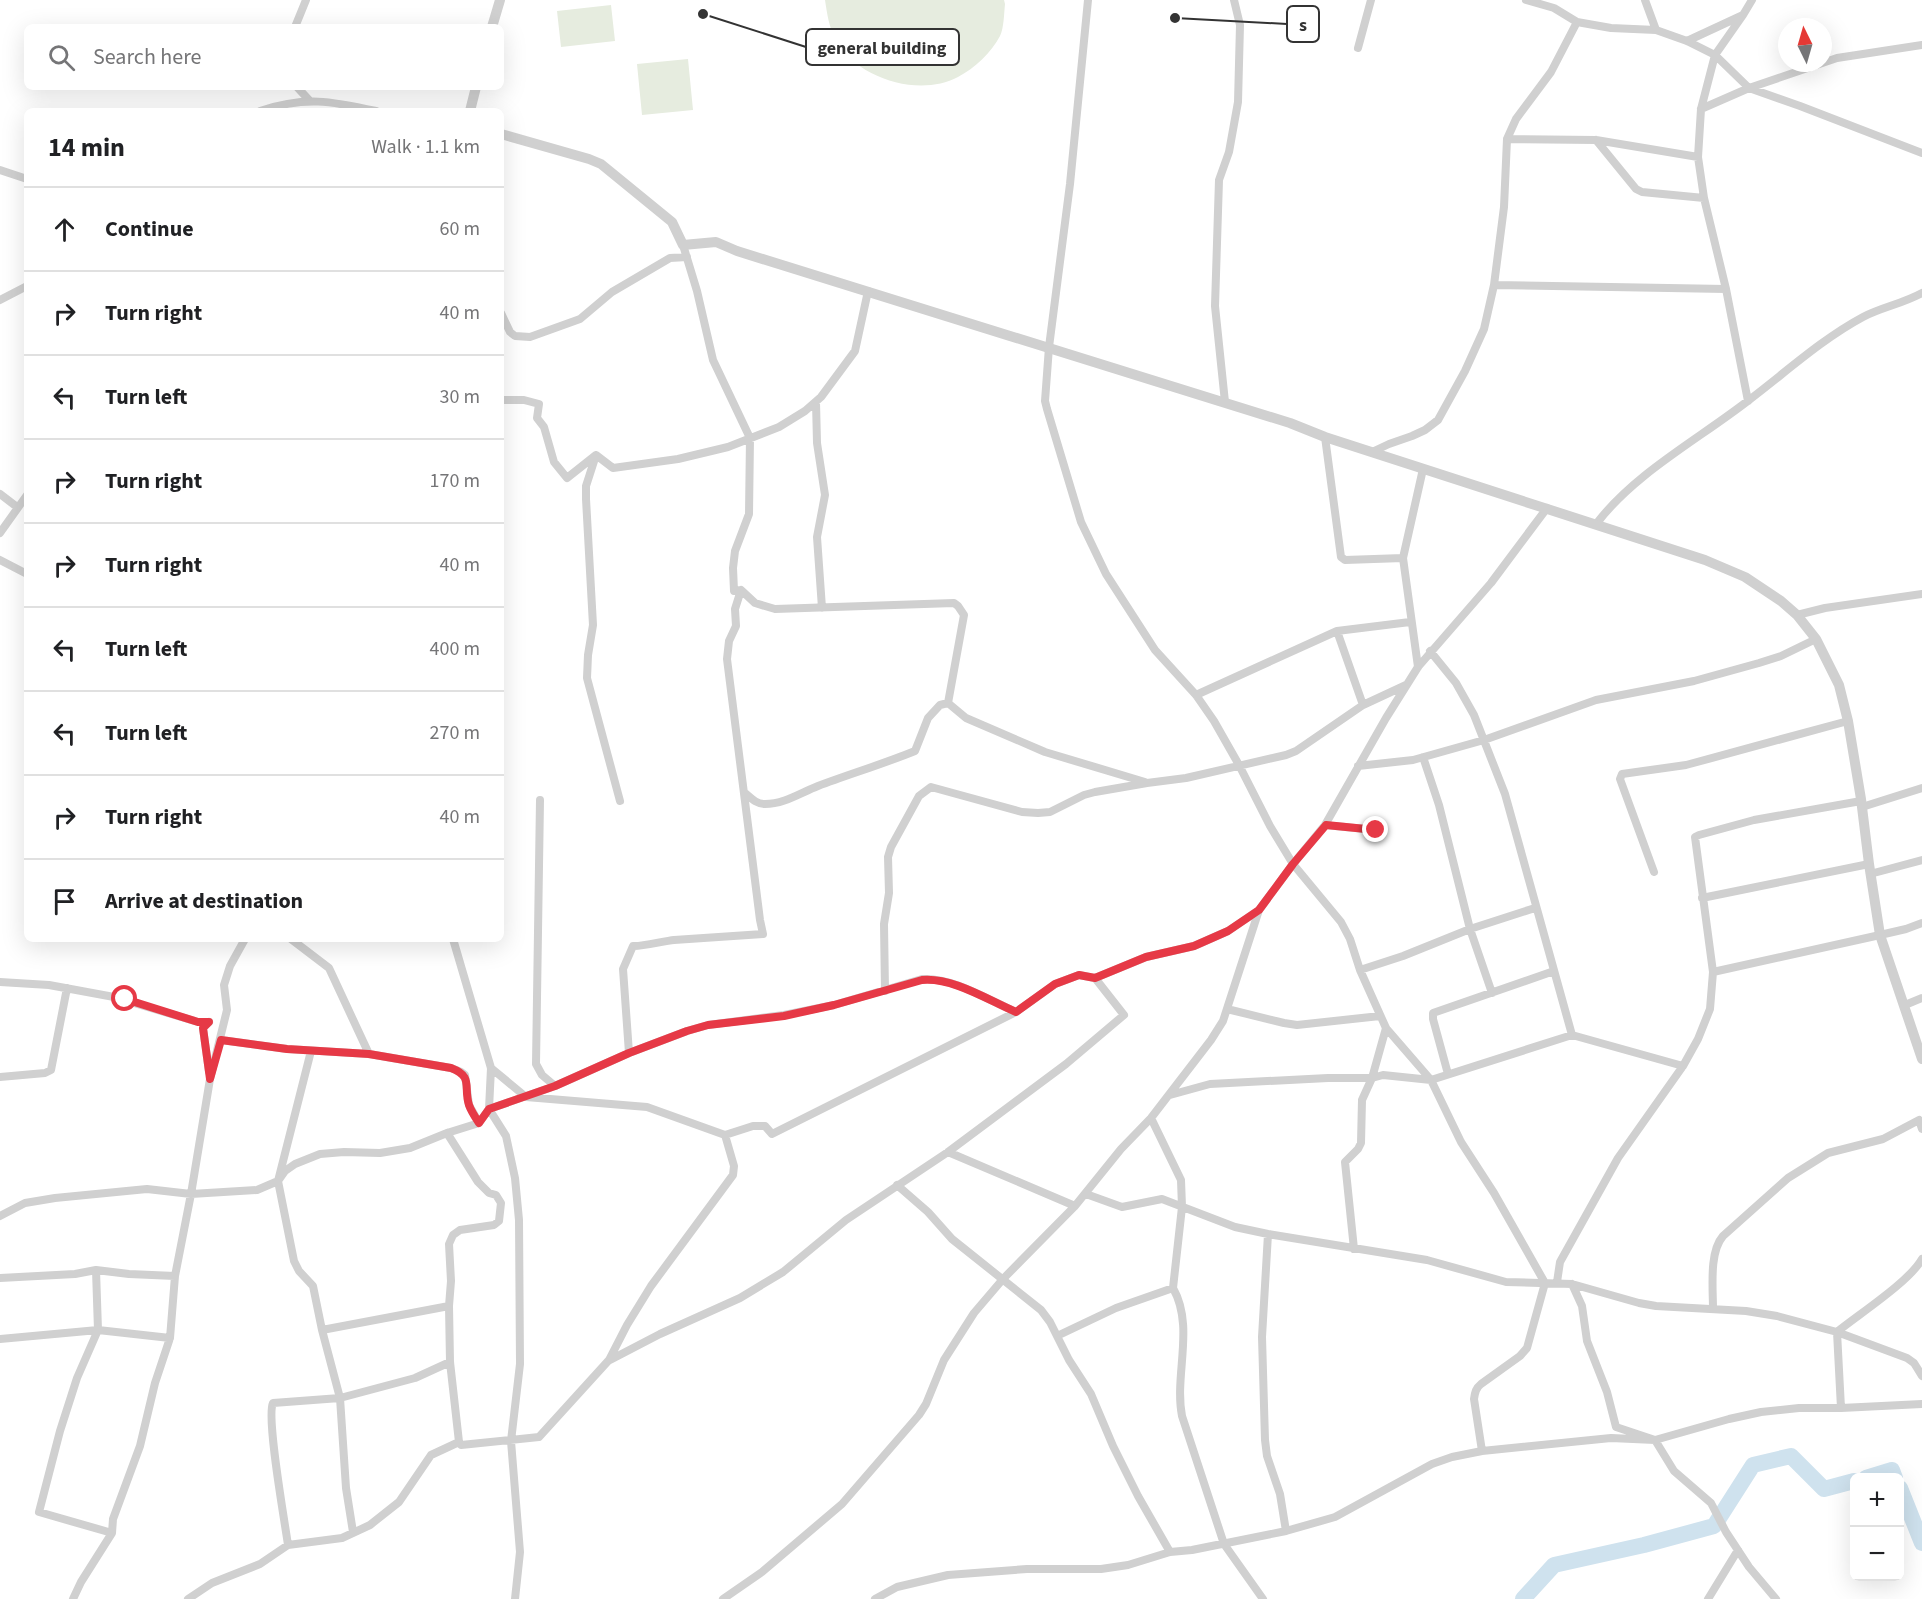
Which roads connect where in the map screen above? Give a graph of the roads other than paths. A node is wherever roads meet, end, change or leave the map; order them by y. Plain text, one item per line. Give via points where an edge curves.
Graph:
1 (306, 0) edge
2 (500, 0) edge
3 (1088, 0) edge
4 (1234, 0) edge
5 (1371, 0) edge
6 (1526, 0) edge
7 (1645, 0) edge
8 (1752, 0) edge
9 (1743, 15) junction
10 (1577, 22) junction
11 (297, 24) edge
12 (493, 24) edge
13 (1656, 30) junction
14 (1688, 41) junction
15 (1922, 45) edge
16 (1358, 48) dead end
17 (1715, 55) junction
18 (1749, 88) junction
19 (300, 90) edge
20 (475, 90) edge
21 (309, 100) junction
22 (268, 108) edge
23 (362, 108) edge
24 (471, 108) edge
25 (1701, 110) junction
26 (504, 135) edge
27 (1508, 139) junction
28 (1596, 140) junction
29 (1922, 153) edge
30 (1698, 157) junction
31 (0, 170) edge
32 (24, 178) edge
33 (1704, 198) junction
34 (683, 245) junction
35 (687, 257) junction
36 (1494, 285) junction
37 (24, 288) edge
38 (1726, 289) junction
39 (868, 291) junction
40 (1922, 293) edge
41 (0, 300) edge
42 (504, 319) edge
43 (1049, 347) junction
44 (504, 400) edge
45 (1748, 400) junction
46 (816, 402) junction
47 (1226, 402) junction
48 (1325, 437) junction
49 (750, 438) junction
50 (1371, 452) junction
51 (596, 456) junction
52 (1423, 469) junction
53 (0, 494) edge
54 (24, 499) edge
55 (17, 507) junction
56 (1547, 508) junction
57 (1597, 524) junction
58 (0, 533) edge
59 (1403, 558) junction
60 (0, 560) edge
61 (24, 572) edge
62 (741, 590) junction
63 (1922, 594) edge
64 (822, 608) junction
65 (1797, 615) junction
66 (1410, 622) junction
67 (1337, 631) junction
68 (1815, 639) junction
69 (1430, 651) junction
70 (1418, 667) junction
71 (1406, 685) junction
72 (1196, 695) junction
73 (948, 703) junction
74 (1363, 705) junction
75 (1848, 722) junction
76 (1484, 740) junction
77 (1423, 757) junction
78 (1239, 765) junction
79 (1358, 766) junction
80 (1147, 783) junction
81 (1922, 788) edge
82 (745, 793) junction
83 (540, 801) dead end
84 (620, 801) dead end
85 (1862, 804) junction
86 (1326, 825) junction
87 (1376, 830) dead end
88 (1922, 860) edge
89 (1293, 864) junction
90 (1870, 869) junction
91 (1654, 872) dead end
92 (1702, 898) junction
93 (1535, 908) junction
94 (1259, 910) junction
95 (1922, 923) edge
96 (1470, 928) junction
97 (1880, 935) junction
98 (243, 942) edge
99 (295, 942) edge
100 (454, 942) edge
101 (1360, 970) junction
102 (1554, 971) junction
103 (1713, 972) junction
104 (1095, 978) junction
105 (0, 982) edge
106 (67, 988) junction
107 (885, 991) junction
108 (1492, 993) junction
109 (1922, 998) edge
110 (1905, 1005) junction
111 (1227, 1009) junction
112 (1016, 1012) junction
113 (1380, 1016) junction
114 (1386, 1028) junction
115 (1572, 1035) junction
116 (221, 1040) junction
117 (311, 1051) junction
118 (629, 1053) junction
119 (369, 1054) junction
120 (1922, 1059) edge
121 (1683, 1066) junction
122 (490, 1068) junction
123 (1448, 1074) junction
124 (0, 1077) edge
125 (1372, 1078) junction
126 (210, 1079) junction
127 (1431, 1080) junction
128 (555, 1086) junction
129 (1170, 1095) junction
130 (526, 1096) junction
131 (489, 1109) junction
132 (1151, 1118) junction
133 (479, 1123) junction
134 (1922, 1129) edge
135 (447, 1133) junction
136 (725, 1135) junction
137 (948, 1152) junction
138 (278, 1181) junction
139 (897, 1185) junction
140 (191, 1194) junction
141 (1086, 1194) junction
142 (1076, 1206) junction
143 (1182, 1207) junction
144 (0, 1216) edge
145 (1268, 1234) junction
146 (1354, 1250) junction
147 (1922, 1259) edge
148 (96, 1269) junction
149 (175, 1275) junction
150 (0, 1278) edge
151 (1003, 1279) junction
152 (1557, 1282) junction
153 (1545, 1283) junction
154 (1572, 1284) junction
155 (1173, 1288) junction
156 (449, 1306) junction
157 (1713, 1309) junction
158 (98, 1330) junction
159 (322, 1330) junction
160 (1837, 1332) junction
161 (1057, 1336) junction
162 (171, 1338) junction
163 (0, 1339) edge
164 (609, 1360) junction
165 (450, 1362) junction
166 (1922, 1376) edge
167 (340, 1398) junction
168 (1922, 1404) edge
169 (1841, 1408) junction
170 (1655, 1440) junction
171 (511, 1441) junction
172 (459, 1442) junction
173 (1482, 1451) junction
174 (1286, 1531) junction
175 (353, 1532) junction
176 (112, 1533) junction
177 (1224, 1544) junction
178 (288, 1545) junction
179 (1737, 1550) junction
180 (1170, 1552) junction
181 (74, 1599) edge
182 (188, 1599) edge
183 (515, 1599) edge
184 (723, 1599) edge
185 (875, 1599) edge
186 (1263, 1599) edge
187 (1708, 1599) edge
188 (1776, 1599) edge

1 - 11 street
2 - 12 street
3 - 43 street
4 - 47 street via 1240,25 1238,102 1227,162 1219,175 1215,306
5 - 16 street
6 - 10 street via 1554,8
7 - 13 street
8 - 9 street
9 - 14 street
9 - 17 street
10 - 13 street
10 - 27 street via 1551,72 1516,119
13 - 14 street
14 - 17 street
15 - 18 street via 1837,58
17 - 18 street
17 - 25 street
18 - 25 street
18 - 29 street
19 - 21 street
20 - 24 street
21 - 22 street
21 - 23 street
25 - 30 street
26 - 34 street via 601,164 672,222
27 - 28 street
27 - 36 street
28 - 30 street
28 - 33 street via 1636,189
30 - 33 street
31 - 32 street
33 - 38 street
34 - 35 street
34 - 39 street via 716,242
35 - 42 street via 670,258 612,292 580,319 530,337 515,336
35 - 49 street via 713,360
36 - 38 street
36 - 50 street via 1484,329 1438,420 1418,433
37 - 41 street
38 - 45 street
39 - 43 street
39 - 46 street via 855,351
40 - 45 street via 1861,318
43 - 47 street
43 - 72 street via 1045,401 1081,522 1107,574 1155,650
44 - 51 street via 538,404 537,418 544,427 554,462 567,478
45 - 57 street via 1634,485 1611,504
46 - 49 street via 779,427
46 - 64 street via 825,495 817,537
47 - 48 street
48 - 50 street
48 - 59 street via 1341,556 1345,560
49 - 51 street via 708,452 640,465 613,468
49 - 62 street via 749,514 733,568 734,591
50 - 52 street
51 - 84 street via 585,499 593,625 587,678
52 - 56 street
52 - 59 street
53 - 55 street
54 - 55 street
55 - 58 street
56 - 57 street
56 - 69 street via 1491,583
57 - 65 street via 1730,570
59 - 66 street
60 - 61 street
62 - 64 street via 755,603 768,608
62 - 82 street via 727,659
63 - 65 street
64 - 73 street via 954,603 958,606 964,620
65 - 68 street
66 - 67 street
66 - 70 street
67 - 72 street
67 - 74 street
68 - 75 street via 1839,685
68 - 76 street via 1759,663 1694,681 1596,700
69 - 70 street
69 - 76 street via 1464,697
70 - 71 street
71 - 74 street
71 - 79 street
72 - 78 street
73 - 80 street via 973,721 1046,752
73 - 82 street via 940,705 928,718 915,751 786,800 757,803
74 - 78 street via 1296,751
75 - 85 street
75 - 91 street via 1686,765 1622,774 1620,779
76 - 77 street
76 - 93 street via 1505,794
77 - 79 street
77 - 96 street
78 - 80 street
78 - 89 street
79 - 86 street
80 - 107 street via 1084,795 1060,808 1038,813 931,787 919,796 888,856
81 - 85 street
82 - 118 street via 763,934 633,946 623,969
83 - 128 street via 536,1064
85 - 90 street
85 - 92 street via 1754,820 1696,836
86 - 87 street
86 - 89 street
88 - 90 street
89 - 94 street
89 - 101 street via 1341,922
90 - 92 street
90 - 97 street
92 - 103 street
93 - 96 street
93 - 102 street
94 - 104 street via 1228,931 1194,946 1146,957
94 - 111 street
95 - 97 street
96 - 101 street
96 - 108 street
97 - 103 street
97 - 110 street
98 - 116 street via 224,985 227,1010
99 - 119 street via 328,968
100 - 122 street
101 - 113 street
102 - 108 street
102 - 115 street
103 - 121 street via 1710,1009
104 - 112 street via 1079,975 1055,984
104 - 137 street via 1124,1015 1066,1064
105 - 106 street
106 - 124 street via 51,1070
106 - 126 street via 209,1022 203,1028
107 - 112 street via 935,978
107 - 118 street via 784,1016 708,1025
108 - 123 street via 1433,1013
109 - 110 street
110 - 120 street
111 - 113 street via 1297,1025
111 - 129 street via 1211,1040
112 - 136 street via 772,1134 765,1126 753,1126
113 - 114 street
114 - 125 street
114 - 127 street
115 - 121 street
115 - 123 street
116 - 117 street
116 - 126 street
117 - 119 street
117 - 138 street
118 - 128 street
119 - 133 street via 461,1072 469,1105
121 - 152 street via 1618,1158 1560,1262
122 - 130 street
122 - 131 street
123 - 127 street
125 - 127 street via 1383,1075
125 - 129 street via 1210,1084
125 - 146 street via 1362,1100 1361,1143 1345,1162
126 - 140 street
127 - 153 street via 1461,1142
128 - 130 street
129 - 132 street
130 - 131 street
130 - 136 street via 647,1107
131 - 133 street
131 - 171 street via 506,1136 519,1220 520,1364
132 - 141 street
132 - 143 street via 1181,1180
133 - 135 street
134 - 157 street via 1919,1120 1883,1139 1828,1153 1780,1185 1717,1242
135 - 138 street via 392,1152 320,1154 295,1164
135 - 156 street via 478,1182 501,1203 494,1225 460,1230 453,1235 449,1244
136 - 164 street via 734,1175 651,1287
137 - 139 street
137 - 142 street
138 - 140 street via 257,1190
138 - 159 street via 294,1261 313,1286
139 - 151 street via 952,1239
139 - 164 street via 846,1220 783,1272 740,1298
140 - 144 street via 147,1189 55,1198 25,1203
140 - 149 street
141 - 142 street
141 - 143 street via 1122,1207 1162,1198
142 - 151 street
143 - 145 street via 1235,1227
143 - 155 street
145 - 146 street
145 - 174 street via 1262,1337 1265,1440
146 - 153 street via 1427,1260 1506,1282
147 - 160 street via 1900,1283
148 - 149 street
148 - 150 street via 75,1274
148 - 158 street
149 - 162 street
151 - 161 street via 1041,1310
151 - 184 street via 974,1313 944,1360 919,1415 842,1504 762,1572
152 - 153 street
152 - 154 street
153 - 173 street via 1527,1348 1477,1388 1474,1399
154 - 157 street via 1639,1303
154 - 170 street via 1582,1306 1587,1341 1616,1427
155 - 161 street via 1116,1308
155 - 177 street via 1182,1324 1182,1416
156 - 159 street
156 - 165 street
157 - 160 street via 1777,1316
158 - 162 street
158 - 163 street
158 - 176 street via 77,1378 39,1512
159 - 167 street
160 - 166 street via 1907,1358
160 - 169 street
161 - 180 street via 1091,1394 1113,1446
162 - 176 street via 140,1446 113,1519
164 - 171 street via 539,1437
165 - 167 street via 415,1378
165 - 172 street
167 - 175 street
167 - 178 street via 276,1402 271,1406
168 - 169 street
169 - 170 street via 1761,1412
170 - 173 street via 1611,1438
170 - 179 street via 1674,1471 1711,1503
171 - 172 street via 461,1445
171 - 183 street via 520,1552
172 - 175 street via 431,1455 399,1502 370,1525
173 - 174 street via 1432,1464 1335,1517
174 - 177 street
175 - 178 street via 342,1538
176 - 181 street
177 - 180 street
177 - 186 street
178 - 182 street via 260,1564 212,1582
179 - 187 street
179 - 188 street
180 - 185 street via 1101,1569 948,1575 897,1587

